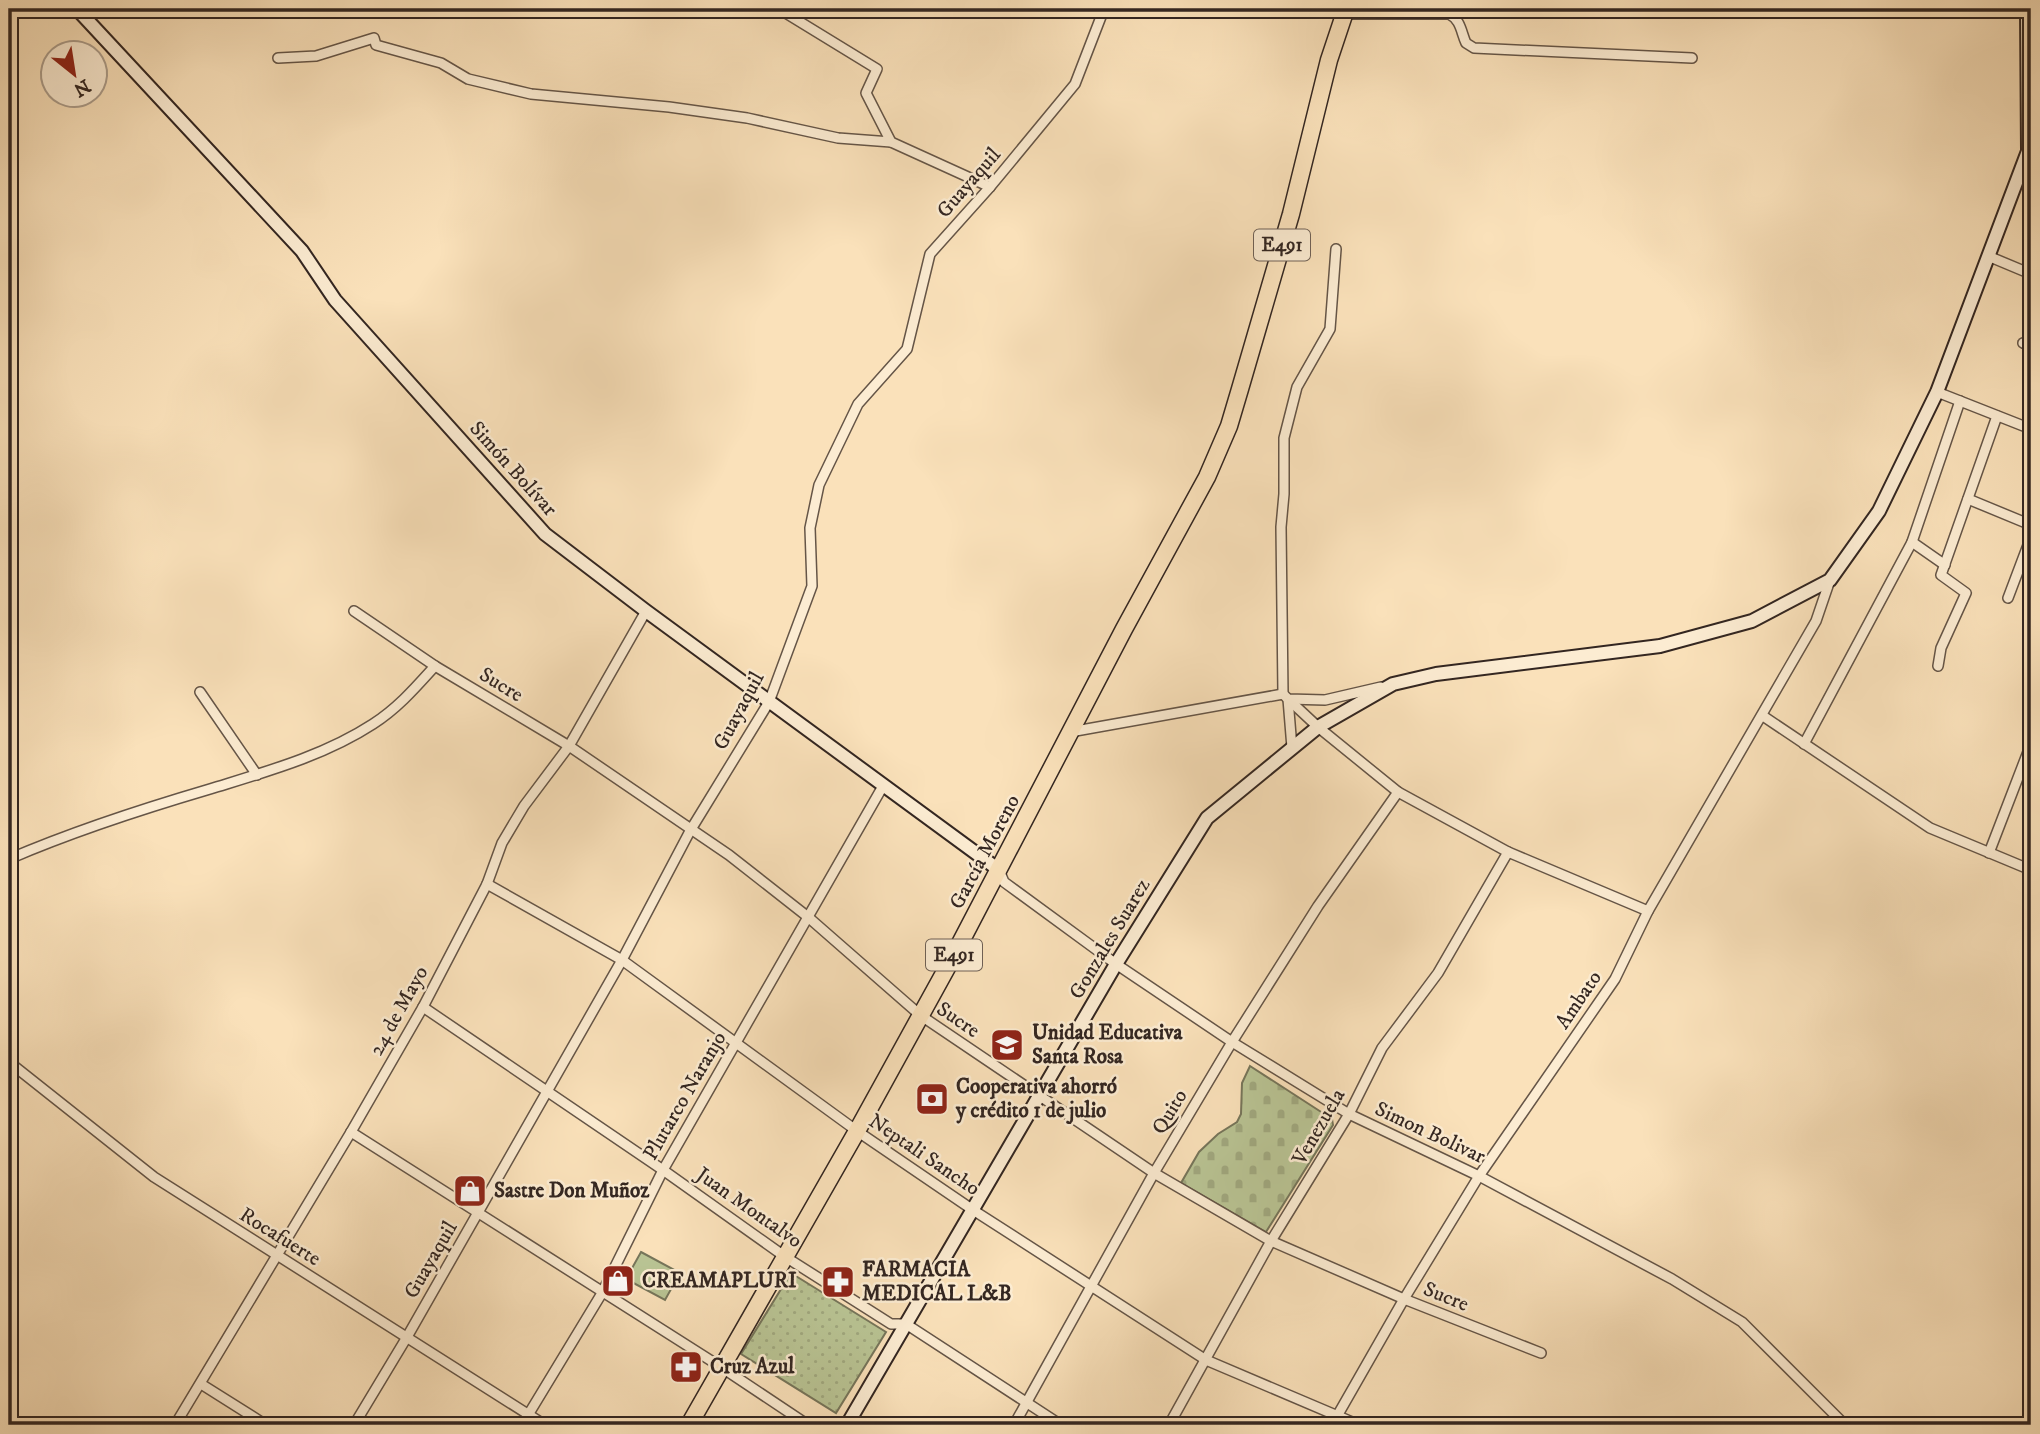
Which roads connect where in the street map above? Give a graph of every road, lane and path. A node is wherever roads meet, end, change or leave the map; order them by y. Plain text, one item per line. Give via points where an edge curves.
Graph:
1 (77, 9) edge
2 (779, 9) edge
3 (1104, 9) edge
4 (2027, 9) edge
5 (1345, 11) edge
6 (278, 58) dead end
7 (1692, 58) dead end
8 (891, 142) junction
9 (2030, 151) edge
10 (990, 187) junction
11 (1336, 248) dead end
12 (1988, 256) junction
13 (2031, 274) edge
14 (1937, 392) junction
15 (1960, 401) junction
16 (1997, 416) junction
17 (2031, 429) edge
18 (1968, 499) junction
19 (2031, 525) edge
20 (2031, 537) edge
21 (1912, 542) junction
22 (1945, 565) junction
23 (1830, 580) junction
24 (2008, 598) dead end
25 (354, 611) dead end
26 (646, 611) junction
27 (435, 666) junction
28 (1938, 666) dead end
29 (1393, 684) junction
30 (200, 692) dead end
31 (1286, 697) junction
32 (768, 702) junction
33 (1763, 716) junction
34 (1318, 727) junction
35 (1070, 732) junction
36 (1804, 744) junction
37 (2031, 744) edge
38 (569, 746) junction
39 (1292, 748) junction
40 (257, 775) junction
41 (883, 786) junction
42 (1398, 792) junction
43 (690, 831) junction
44 (1508, 852) junction
45 (1989, 853) junction
46 (9, 859) edge
47 (999, 870) junction
48 (2031, 870) edge
49 (488, 884) junction
50 (1648, 911) junction
51 (808, 917) junction
52 (622, 960) junction
53 (1116, 964) junction
54 (423, 1007) junction
55 (920, 1015) junction
56 (1232, 1042) junction
57 (735, 1044) junction
58 (9, 1062) edge
59 (547, 1091) junction
60 (1039, 1095) junction
61 (1349, 1114) junction
62 (857, 1131) junction
63 (351, 1132) junction
64 (663, 1170) junction
65 (1154, 1173) junction
66 (1479, 1176) junction
67 (972, 1210) junction
68 (478, 1213) junction
69 (1271, 1241) junction
70 (276, 1255) junction
71 (784, 1256) junction
72 (1091, 1287) junction
73 (601, 1293) junction
74 (1404, 1299) junction
75 (906, 1324) junction
76 (407, 1337) junction
77 (1541, 1353) dead end
78 (1206, 1360) junction
79 (721, 1367) junction
80 (201, 1384) junction
81 (1025, 1402) junction
82 (529, 1415) junction
83 (1335, 1421) edge
84 (176, 1425) edge
85 (266, 1425) edge
86 (354, 1425) edge
87 (522, 1425) edge
88 (545, 1425) edge
89 (689, 1425) edge
90 (808, 1425) edge
91 (847, 1425) edge
92 (1014, 1425) edge
93 (1061, 1425) edge
94 (1169, 1425) edge
95 (1359, 1425) edge
96 (1845, 1425) edge

1 - 26 street, Simón Bolívar via 302,251 335,300 545,534
2 - 8 street via 877,69 866,93
3 - 10 street, Guayaquil via 1075,84
4 - 9 street
5 - 7 street via 1449,14 1474,48
5 - 35 highway, García Moreno / E491 via 1229,426
6 - 8 street via 316,56 374,38 376,45 441,63 468,79 531,94 669,107 838,138
8 - 10 street
9 - 12 street
10 - 32 street, Guayaquil via 930,254 907,349 858,404 819,485 810,528 812,586
11 - 31 street via 1330,329 1297,387 1284,438 1281,527
12 - 13 street
12 - 14 street
14 - 15 street
14 - 23 street via 1879,511
15 - 16 street
15 - 21 street
16 - 17 street
16 - 18 street
18 - 19 street
18 - 22 street
20 - 24 street
21 - 22 street
21 - 36 street
22 - 28 street via 1941,575 1966,593 1941,648
23 - 29 street, Gonzales Suarez via 1752,621 1660,646 1436,674
23 - 33 street, Ambato via 1816,621
25 - 27 street, Sucre
26 - 32 street, Simón Bolívar
26 - 38 street, 24 de Mayo
27 - 38 street, Sucre
27 - 40 street via 403,702 373,724 305,758
29 - 31 street via 1325,700
29 - 34 street, Gonzales Suarez
30 - 40 street
31 - 34 street
31 - 35 street
31 - 39 street
32 - 41 street, Simón Bolívar
32 - 43 street, Guayaquil
33 - 36 street
33 - 50 street, Ambato
34 - 39 street, Gonzales Suarez
34 - 42 street
35 - 47 highway, García Moreno / E491
36 - 45 street via 1930,828
37 - 45 street
38 - 43 street, Sucre
38 - 49 street, 24 de Mayo via 502,843
39 - 53 street, Gonzales Suarez via 1207,818
40 - 46 street via 57,839
41 - 47 street, Simón Bolívar
41 - 51 street, Plutarco Naranjo
42 - 44 street
42 - 56 street, Quito via 1318,906
43 - 51 street, Sucre via 729,855
43 - 52 street, Guayaquil
44 - 50 street
44 - 61 street, Venezuela via 1438,973 1382,1048
45 - 48 street
47 - 53 street, Simon Bolivar via 1003,882
47 - 55 highway, García Moreno / E491
49 - 52 street, Neptali Sancho
49 - 54 street, 24 de Mayo
50 - 66 street, Ambato via 1615,979
51 - 55 street, Sucre
51 - 57 street, Plutarco Naranjo
52 - 57 street, Neptali Sancho
52 - 59 street, Guayaquil
53 - 56 street, Simon Bolivar
53 - 60 street, Gonzales Suarez
54 - 59 street, Juan Montalvo
54 - 63 street, 24 de Mayo
55 - 60 street, Sucre
55 - 62 highway, García Moreno / E491
56 - 61 street, Simon Bolivar
56 - 65 street, Quito
57 - 62 street, Neptali Sancho
57 - 64 street, Plutarco Naranjo
58 - 70 street, Rocafuerte via 154,1177
59 - 64 street, Juan Montalvo
59 - 68 street, Guayaquil
60 - 65 street, Sucre
60 - 67 street, Gonzales Suarez
61 - 66 street, Simon Bolivar
61 - 69 street, Venezuela
62 - 67 street, Neptali Sancho
62 - 71 highway, García Moreno / E491
63 - 68 street
63 - 70 street, 24 de Mayo
64 - 71 street, Juan Montalvo
64 - 73 street, Plutarco Naranjo
65 - 69 street, Sucre
65 - 72 street, Quito
66 - 74 street, Ambato
66 - 96 street, Simon Bolivar via 1672,1279 1742,1322
67 - 72 street, Neptali Sancho
67 - 75 street, Gonzales Suarez
68 - 73 street
68 - 76 street, Guayaquil
69 - 74 street, Sucre
69 - 78 street, Venezuela
70 - 76 street, Rocafuerte
70 - 80 street, 24 de Mayo
71 - 75 street, Juan Montalvo via 891,1324
71 - 79 highway, García Moreno / E491
72 - 78 street, Neptali Sancho
72 - 81 street, Quito
73 - 79 street
73 - 82 street, Plutarco Naranjo
74 - 77 street, Sucre
74 - 83 street, Ambato
75 - 81 street, Juan Montalvo
75 - 91 street, Gonzales Suarez
76 - 82 street, Rocafuerte
76 - 86 street, Guayaquil
78 - 83 street, Neptali Sancho
78 - 94 street, Venezuela
79 - 89 highway, García Moreno / E491
79 - 90 street
80 - 84 street, 24 de Mayo
80 - 85 street
81 - 92 street, Quito
81 - 93 street, Juan Montalvo
82 - 87 street, Plutarco Naranjo
82 - 88 street, Rocafuerte
83 - 95 street, Neptali Sancho

